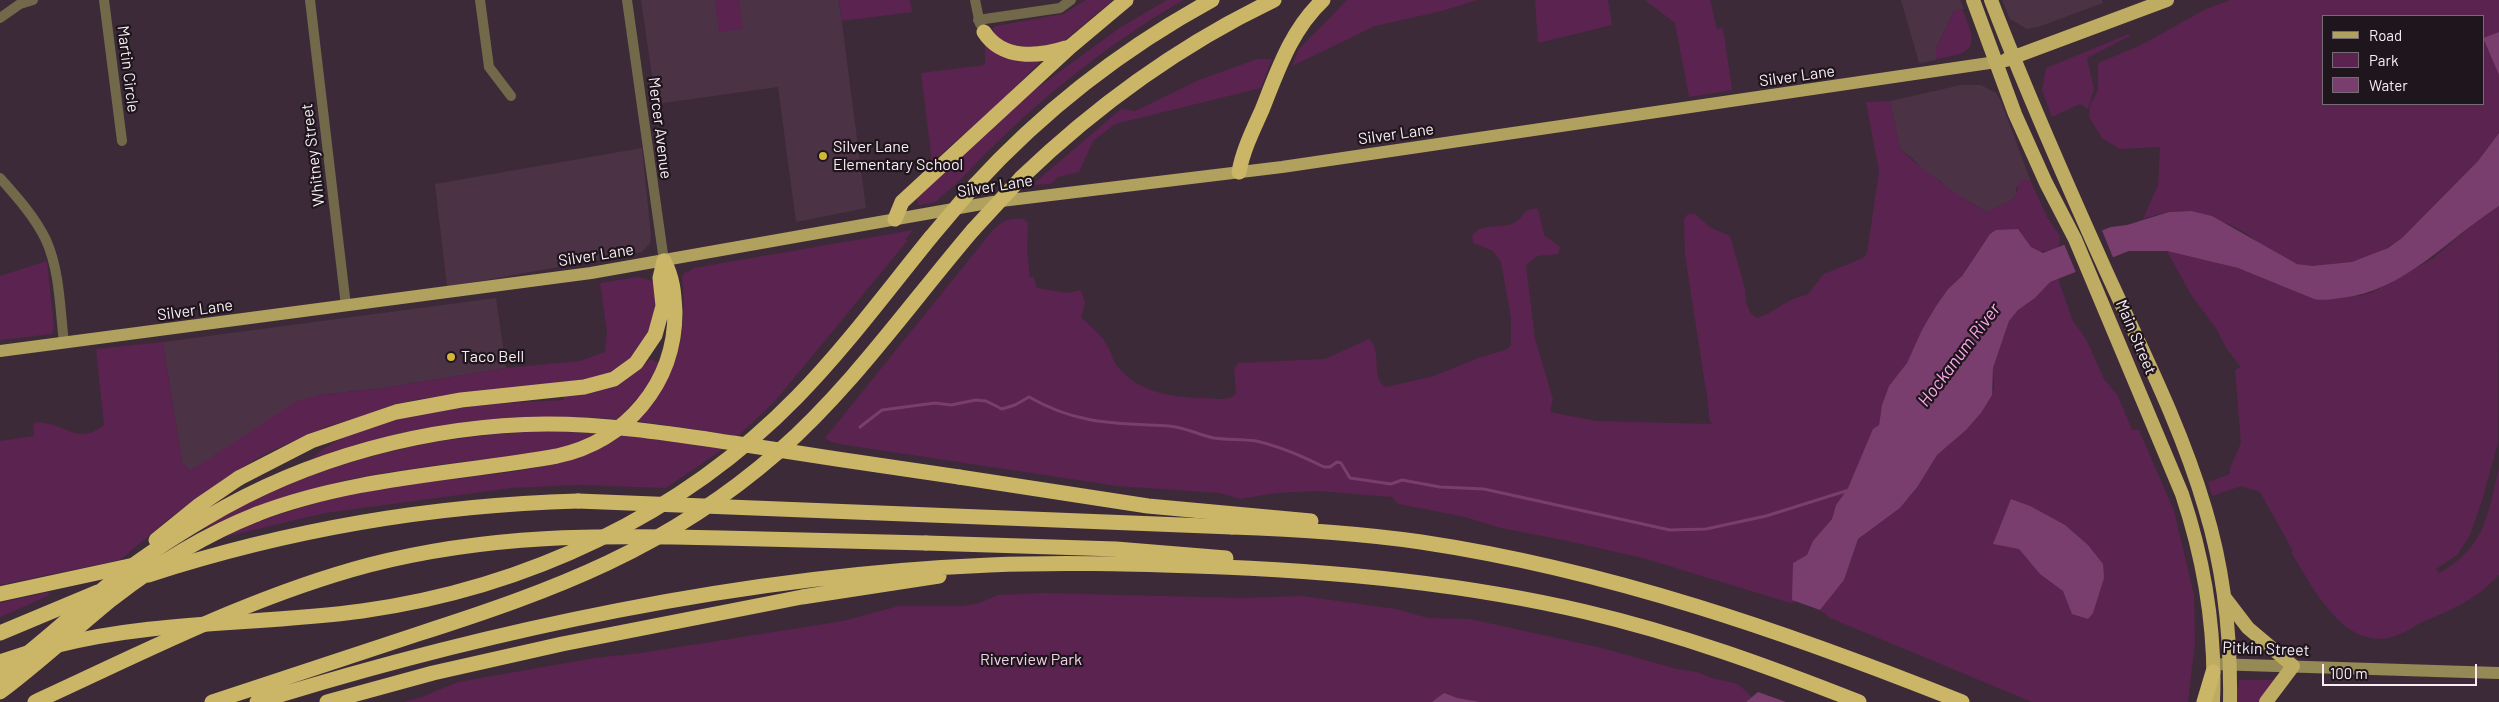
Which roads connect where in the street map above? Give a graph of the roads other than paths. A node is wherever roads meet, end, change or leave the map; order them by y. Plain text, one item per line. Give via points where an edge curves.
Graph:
1 (33, 0) edge
2 (104, 0) edge
3 (310, 0) edge
4 (480, 0) edge
5 (627, 0) edge
6 (975, 0) edge
7 (1071, 0) edge
8 (1126, 0) edge
9 (1212, 0) edge
10 (1274, 0) edge
11 (1323, 0) edge
12 (1973, 0) edge
13 (1991, 0) edge
14 (2167, 0) edge
15 (0, 18) edge
16 (981, 26) junction
17 (1070, 47) junction
18 (2014, 57) junction
19 (1996, 62) junction
20 (511, 96) dead end
21 (122, 141) dead end
22 (1239, 172) junction
23 (0, 178) edge
24 (895, 219) junction
25 (664, 260) junction
26 (346, 306) junction
27 (64, 343) junction
28 (0, 352) edge
29 (1232, 521) junction
30 (225, 552) junction
31 (990, 565) junction
32 (1335, 574) junction
33 (112, 582) junction
34 (0, 594) edge
35 (2224, 596) junction
36 (0, 633) edge
37 (0, 662) edge
38 (2230, 664) junction
39 (2292, 666) junction
40 (2213, 668) junction
41 (2499, 673) edge
42 (0, 675) edge
43 (0, 692) edge
44 (36, 702) edge
45 (212, 702) edge
46 (257, 702) edge
47 (326, 702) edge
48 (1859, 702) edge
49 (1962, 702) edge
50 (2204, 702) edge
51 (2213, 702) edge
52 (2230, 702) edge
53 (2266, 702) edge

1 - 15 street via 20,4
2 - 21 street, Martin Circle
3 - 26 street, Whitney Street
4 - 20 street via 490,67
5 - 25 street, Mercer Avenue
6 - 16 street
7 - 16 street via 1060,8
8 - 17 highway
9 - 37 highway, bridge via 1157,33 1096,76 1038,124 975,185 821,371 771,423 706,476 614,533 514,576 421,601 333,614 140,629 64,643
10 - 45 highway, bridge via 1194,43 1078,126 1021,178 973,230 857,371 806,427 749,477 688,521 620,558 548,590
11 - 22 highway via 1303,22 1288,49 1245,150
12 - 19 highway, Main Street
13 - 18 highway, Main Street
14 - 18 highway
16 - 17 highway via 998,46 1019,54 1046,54
17 - 24 highway via 902,202
18 - 19 highway
18 - 35 highway, Main Street via 2202,496
19 - 22 main road, Silver Lane
19 - 40 highway, Main Street via 2038,166 2075,239 2172,467 2187,509 2203,578
22 - 24 main road, Silver Lane via 1024,198
23 - 27 street via 29,212 47,241 55,271
24 - 25 main road, Silver Lane
25 - 26 main road, Silver Lane
25 - 33 highway, bridge via 660,278 662,310 655,335 636,362 614,379 584,387 461,400 396,412 311,441 239,478 172,526 131,560
25 - 43 highway, bridge via 672,277 675,307 668,359 646,401 630,419 604,439 582,450 557,456 351,487 257,514 208,536 163,562
26 - 27 main road, Silver Lane
27 - 28 main road, Silver Lane
29 - 30 highway, bridge via 578,501 476,507 403,516
29 - 33 highway, bridge via 642,430 564,424 508,426 400,442 308,469 206,517
29 - 49 highway via 1388,538 1524,561 1666,597 1808,643
30 - 34 highway via 157,561
30 - 36 highway via 110,588
31 - 32 highway via 1163,565
31 - 46 highway via 820,579 652,605 502,636
31 - 47 highway via 562,644 433,673
32 - 44 highway, bridge via 1244,560 1141,550 599,535 522,539 448,549 369,565 278,594 200,626
32 - 48 highway via 1483,592 1608,618 1729,653
33 - 42 highway, bridge
35 - 38 highway, Main Street
35 - 39 highway via 2248,628
38 - 39 main road, Pitkin Street
38 - 40 main road, Pitkin Street
38 - 52 highway, Main Street
39 - 41 main road, Pitkin Street
39 - 53 highway
40 - 50 highway
40 - 51 highway, Main Street

